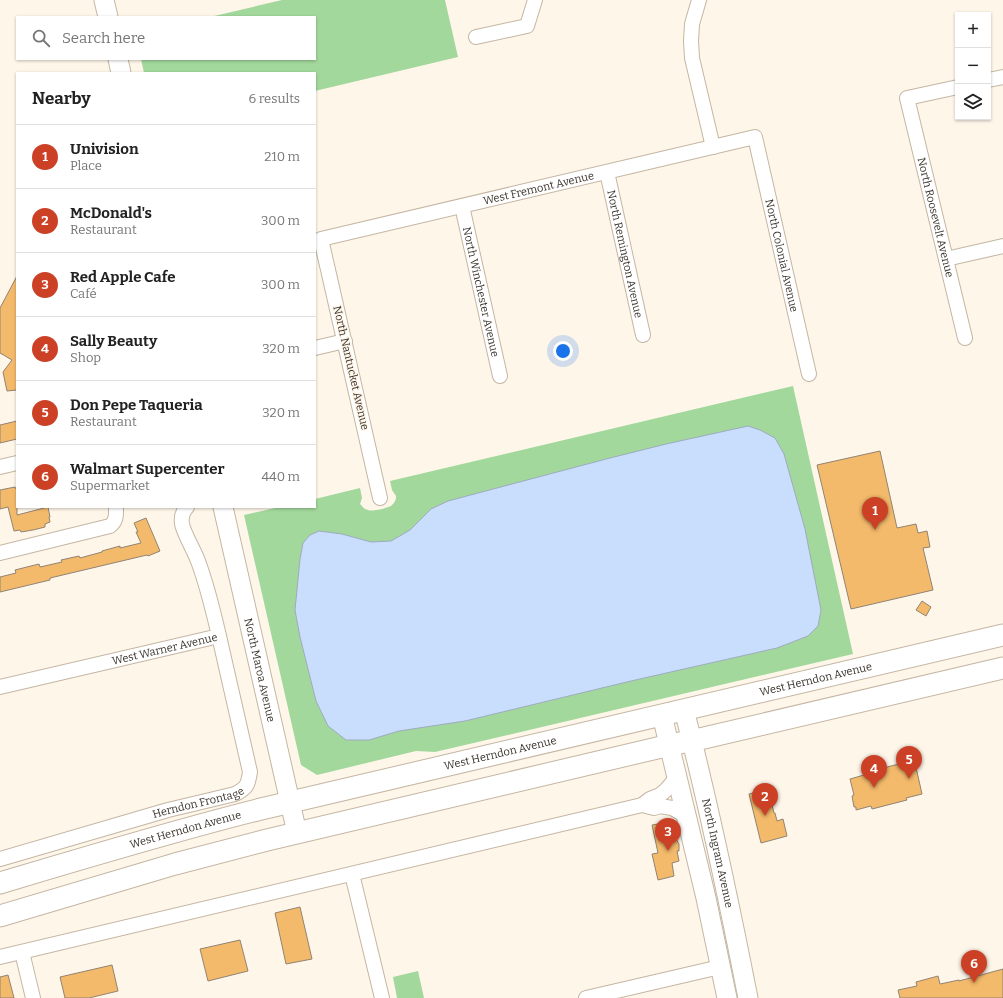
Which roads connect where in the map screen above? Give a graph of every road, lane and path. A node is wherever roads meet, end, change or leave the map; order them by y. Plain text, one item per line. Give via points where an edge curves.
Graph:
1 (104, 0) edge
2 (535, 0) edge
3 (699, 0) edge
4 (108, 16) edge
5 (476, 37) dead end
6 (118, 60) edge
7 (121, 72) edge
8 (1003, 77) edge
9 (991, 79) edge
10 (955, 88) edge
11 (755, 137) joint
12 (713, 147) junction
13 (607, 172) junction
14 (462, 206) junction
15 (321, 239) joint
16 (1003, 246) edge
17 (946, 259) junction
18 (643, 335) dead end
19 (965, 338) dead end
20 (345, 341) junction
21 (316, 348) edge
22 (809, 374) dead end
23 (500, 376) dead end
24 (16, 463) edge
25 (0, 467) edge
26 (380, 498) dead end
27 (116, 508) edge
28 (186, 508) edge
29 (222, 508) edge
30 (0, 553) edge
31 (1003, 635) edge
32 (219, 636) junction
33 (1003, 668) edge
34 (0, 686) edge
35 (684, 710) junction
36 (662, 715) junction
37 (692, 740) junction
38 (670, 745) junction
39 (677, 778) junction
40 (290, 802) junction
41 (642, 805) junction
42 (686, 816) junction
43 (297, 833) junction
44 (0, 859) edge
45 (352, 874) junction
46 (0, 883) edge
47 (706, 898) junction
48 (0, 916) edge
49 (22, 952) junction
50 (0, 957) edge
51 (720, 967) junction
52 (33, 998) edge
53 (382, 998) edge
54 (586, 998) edge
55 (727, 998) edge
56 (748, 998) edge

1 - 4 street
2 - 5 street via 527,26
3 - 12 street via 690,41
6 - 7 street
8 - 9 street
10 - 17 street, North Roosevelt Avenue via 907,98
11 - 12 street, West Fremont Avenue
11 - 22 street, North Colonial Avenue
12 - 13 street, West Fremont Avenue
13 - 14 street, West Fremont Avenue
13 - 18 street, North Remington Avenue
14 - 15 street, West Fremont Avenue
14 - 23 street, North Winchester Avenue
15 - 20 street, North Nantucket Avenue
16 - 17 street
17 - 19 street, North Roosevelt Avenue
20 - 21 street
20 - 26 street, North Nantucket Avenue
24 - 25 street
27 - 30 street via 114,523 110,526
28 - 32 street, West Warner Avenue via 181,522 198,560
29 - 40 street, North Maroa Avenue
31 - 35 main road, West Herndon Avenue
32 - 34 street, West Warner Avenue
32 - 44 street, Herndon Frontage via 250,772 247,785 235,794 168,810
33 - 37 main road
35 - 36 main road, West Herndon Avenue
35 - 37 street, North Ingram Avenue
36 - 38 street, North Ingram Avenue
36 - 40 main road, West Herndon Avenue
37 - 38 main road
37 - 56 street, North Ingram Avenue
38 - 39 street, North Ingram Avenue
38 - 43 main road
39 - 41 street via 660,795
39 - 42 street, North Ingram Avenue
40 - 43 street, North Maroa Avenue
40 - 46 main road, West Herndon Avenue via 118,847
41 - 42 street via 672,808
41 - 45 street
42 - 47 street, North Ingram Avenue
43 - 48 main road via 175,864
45 - 49 street
45 - 53 street
47 - 51 street, North Ingram Avenue
47 - 56 street via 718,915 736,991 742,997
49 - 50 street
49 - 52 street
51 - 54 street
51 - 55 street, North Ingram Avenue

